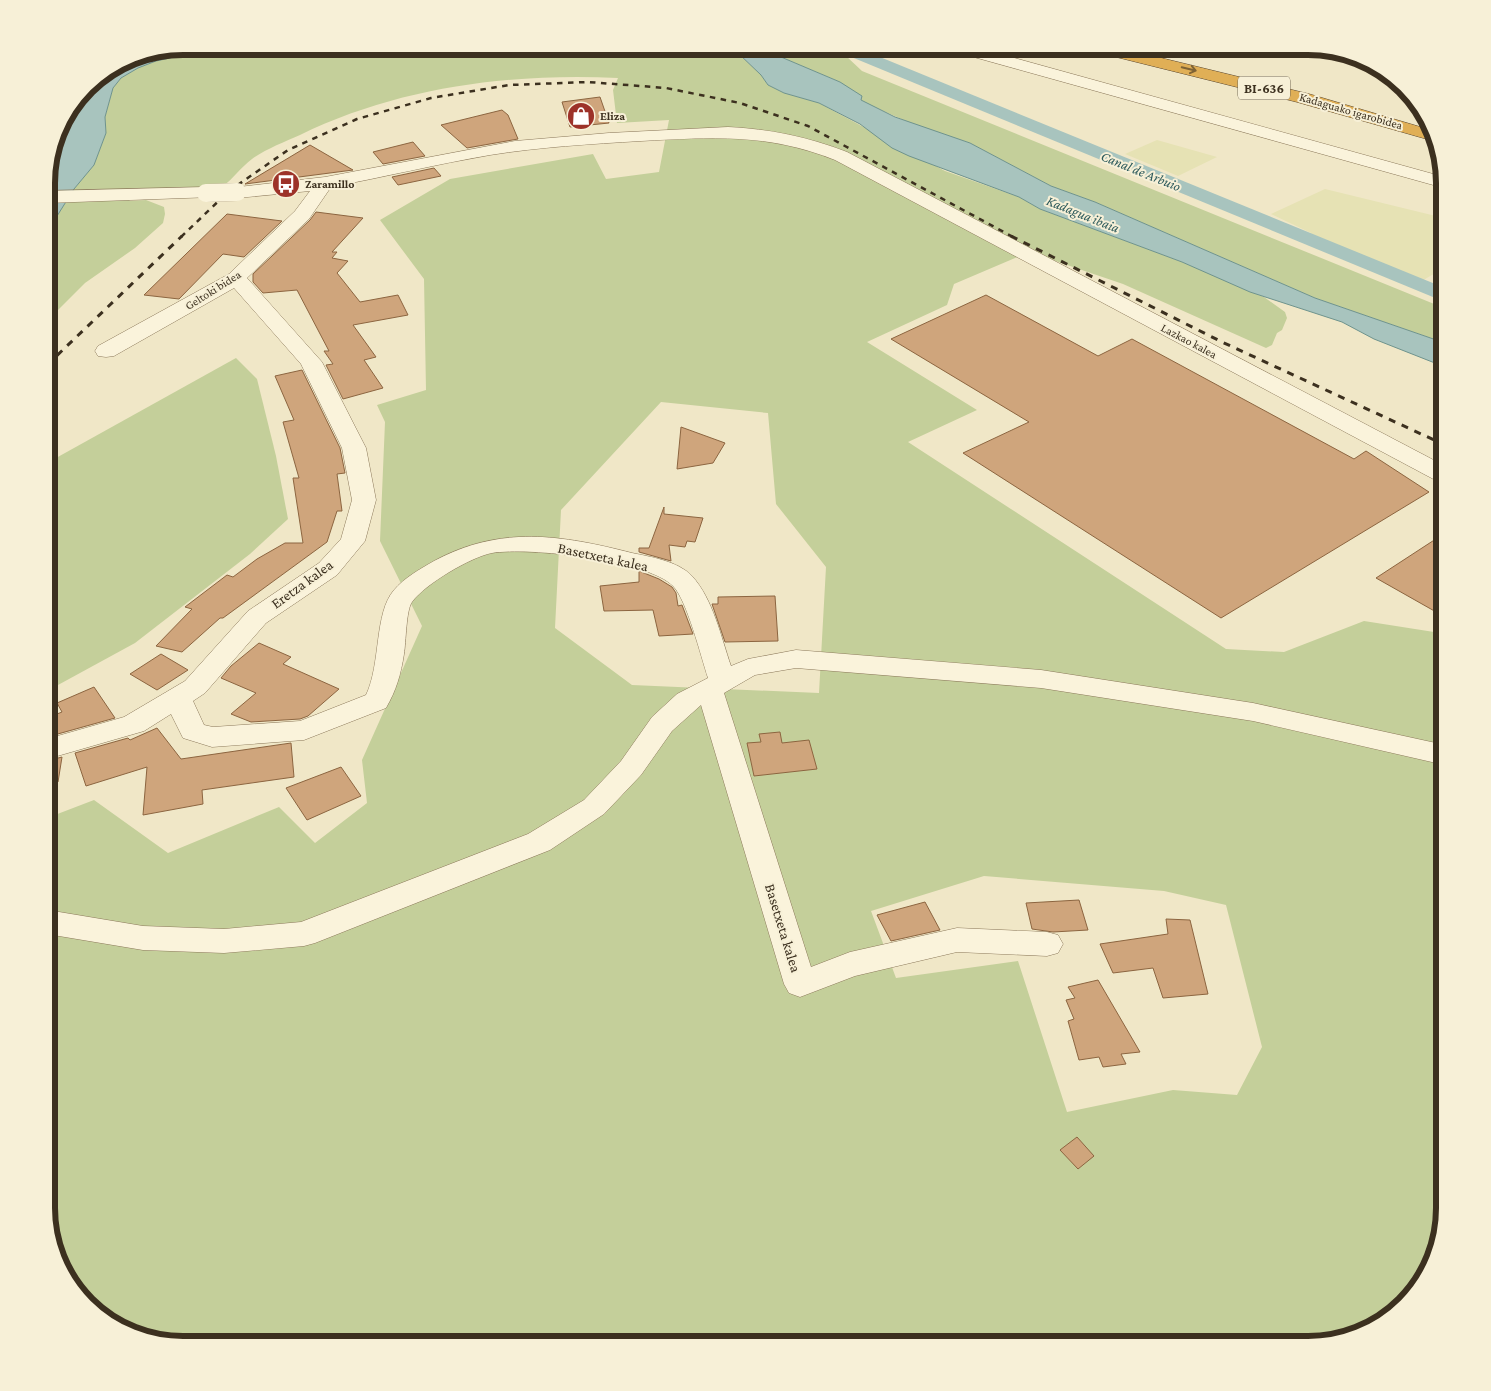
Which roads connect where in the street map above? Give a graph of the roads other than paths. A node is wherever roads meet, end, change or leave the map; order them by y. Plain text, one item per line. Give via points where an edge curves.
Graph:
1 (983, 55) edge
2 (1127, 55) edge
3 (1426, 134) edge
4 (1436, 182) edge
5 (323, 185) junction
6 (55, 196) edge
7 (236, 278) junction
8 (106, 351) dead end
9 (1436, 472) edge
10 (716, 684) junction
11 (178, 698) junction
12 (55, 746) edge
13 (1436, 753) edge
14 (55, 923) edge
15 (1046, 944) dead end

1 - 4 street
2 -> 3 highway, Kadaguako igarobidea / BI-636 via 1303,98
5 - 6 street, Lazkao kalea, bridge via 237,192
5 - 7 street, Geltoki bidea via 302,216
5 - 9 street, Lazkao kalea via 488,150 597,139 739,131 784,137 820,147
7 - 8 street, Geltoki bidea
7 - 11 street, Eretza kalea via 311,362 354,448 364,500 353,540 328,569 256,617 195,687
10 - 11 street, Basetxeta kalea via 696,605 682,580 667,571 639,562 557,546 490,546 459,558 421,580 398,603 389,667 383,690 376,701 304,730 212,737 193,731
10 - 13 street via 748,668 796,659 1041,678 1253,712
10 - 14 street via 687,701 662,724 631,768 594,807 539,842 304,934 224,941 144,938
10 - 15 street, Basetxeta kalea via 800,984 850,965 957,940
11 - 12 street, Eretza kalea via 134,724

